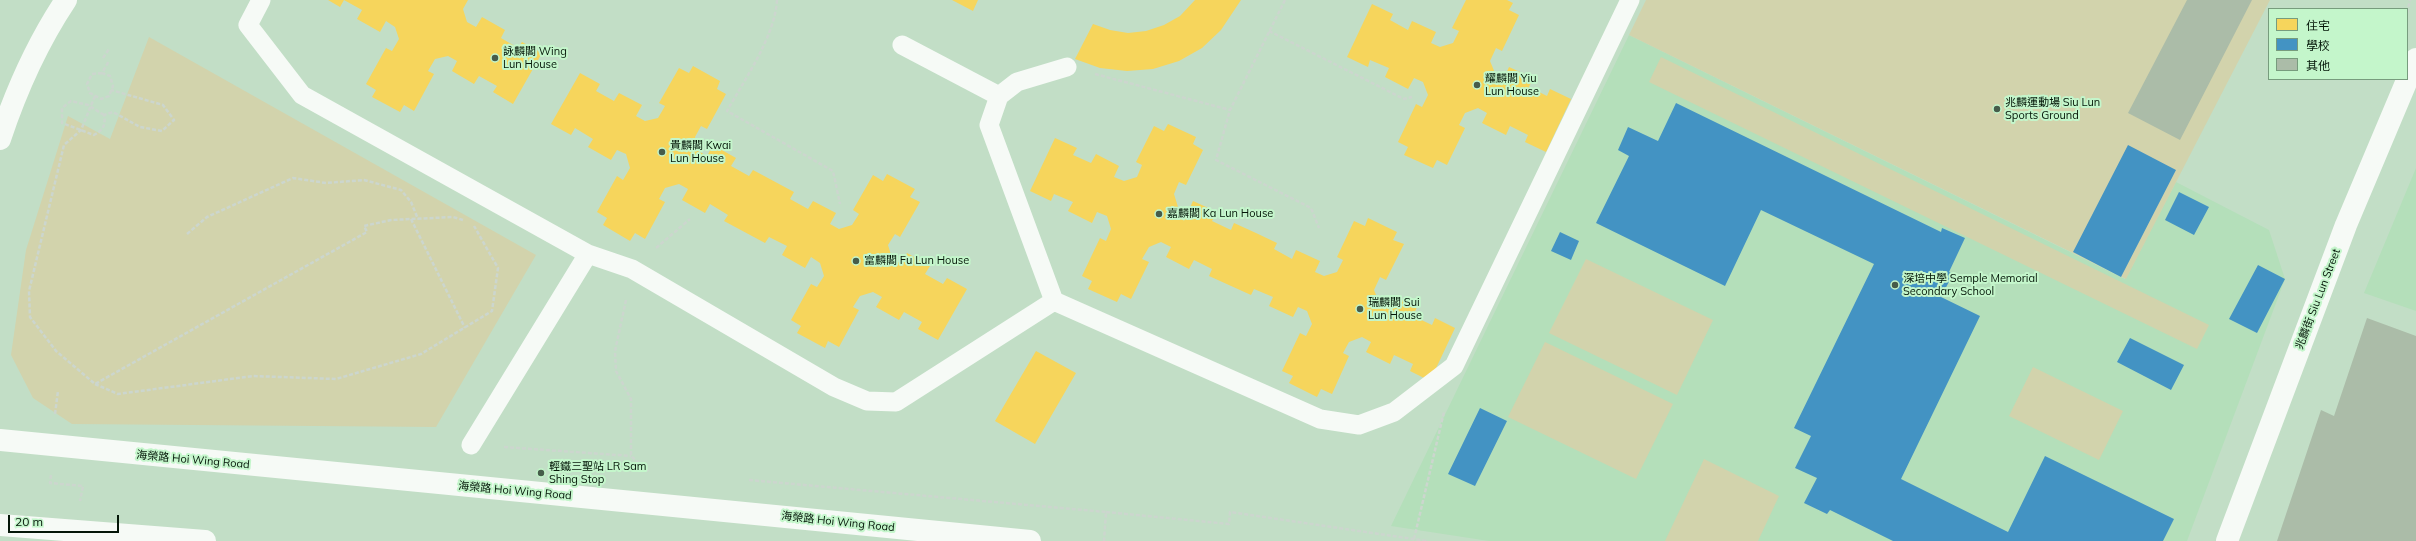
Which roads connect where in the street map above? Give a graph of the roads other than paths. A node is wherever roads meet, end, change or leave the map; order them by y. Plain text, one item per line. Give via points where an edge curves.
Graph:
1 (66, 0) edge
2 (261, 0) edge
3 (1630, 0) edge
4 (902, 45) dead end
5 (2416, 60) edge
6 (1067, 67) road end
7 (2408, 79) edge
8 (2408, 80) edge
9 (999, 96) junction
10 (0, 139) edge
11 (588, 254) junction
12 (1054, 301) junction
13 (0, 440) edge
14 (471, 445) road end
15 (0, 526) edge
16 (205, 541) edge
17 (1030, 541) edge
18 (2227, 541) edge

1 - 10 main road via 48,27
2 - 11 lane via 248,24 302,96
3 - 12 lane via 1454,366 1394,412 1359,425 1320,419
4 - 9 lane
5 - 7 main road, 兆麟街 Siu Lun Street
6 - 9 lane via 1017,82
8 - 18 main road, 兆麟街 Siu Lun Street via 2346,225
9 - 12 lane via 989,125
11 - 12 lane via 632,269 834,387 867,401 896,402
11 - 14 lane
13 - 17 main road, 海榮路 Hoi Wing Road
15 - 16 main road

